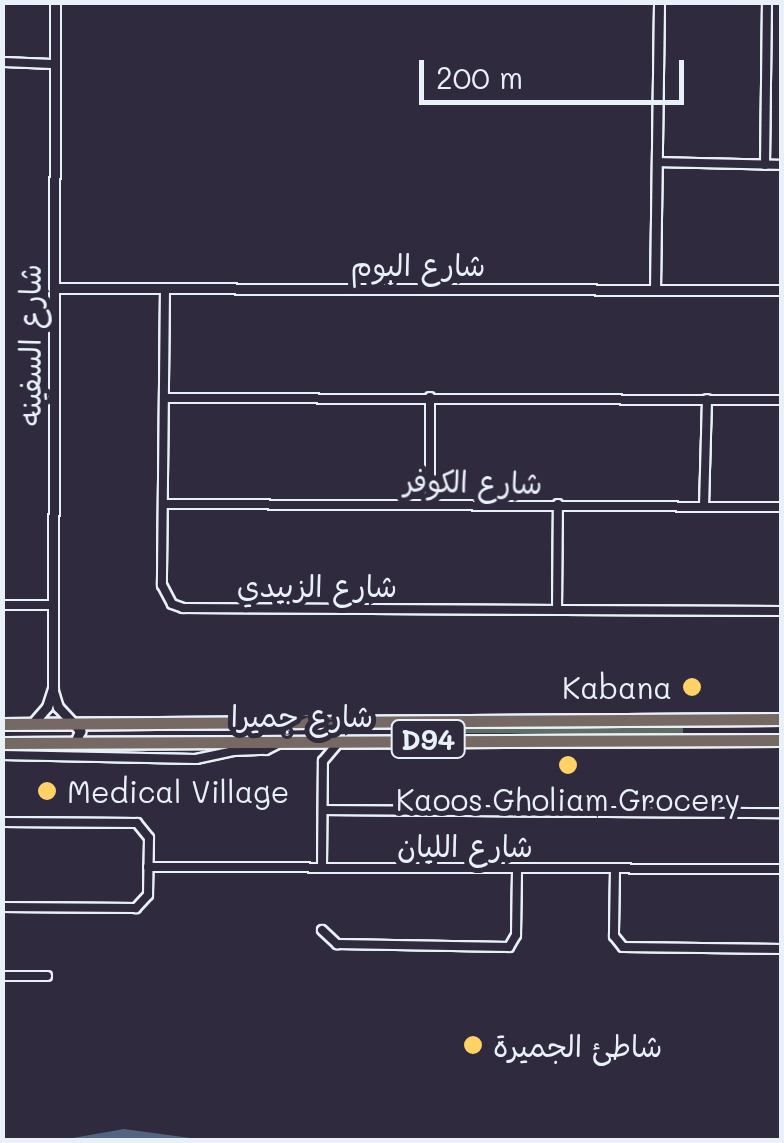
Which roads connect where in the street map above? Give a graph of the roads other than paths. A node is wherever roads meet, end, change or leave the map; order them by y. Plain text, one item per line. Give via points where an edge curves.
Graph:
1 (56, 2) edge
2 (659, 2) edge
3 (766, 2) edge
4 (2, 62) edge
5 (54, 64) junction
6 (659, 162) junction
7 (765, 165) junction
8 (782, 165) edge
9 (55, 288) junction
10 (165, 288) junction
11 (655, 290) junction
12 (782, 290) edge
13 (430, 397) junction
14 (166, 398) junction
15 (707, 399) junction
16 (782, 400) edge
17 (430, 502) junction
18 (164, 504) junction
19 (558, 504) junction
20 (782, 507) edge
21 (704, 508) junction
22 (2, 605) edge
23 (53, 605) junction
24 (557, 609) junction
25 (782, 611) edge
26 (52, 688) junction
27 (782, 719) edge
28 (4, 721) edge
29 (32, 724) junction
30 (74, 724) junction
31 (118, 724) junction
32 (285, 739) junction
33 (303, 739) junction
34 (343, 740) junction
35 (782, 740) edge
36 (2, 744) edge
37 (75, 744) junction
38 (121, 744) junction
39 (2, 755) edge
40 (323, 761) junction
41 (323, 810) junction
42 (782, 814) edge
43 (2, 822) edge
44 (322, 866) junction
45 (148, 867) junction
46 (517, 868) junction
47 (616, 868) junction
48 (782, 869) edge
49 (2, 907) edge
50 (322, 930) dead end
51 (782, 949) edge
52 (2, 976) edge
53 (47, 976) dead end

1 - 5 street, شارع السفينه
2 - 6 street
3 - 7 street
4 - 5 street
5 - 9 street, شارع السفينه
6 - 7 street
6 - 11 street
7 - 8 street
9 - 10 street, شارع البوم
9 - 23 street, شارع السفينه
10 - 11 street, شارع البوم
10 - 14 street, شارع الزبيدي
11 - 12 street, شارع البوم
13 - 14 street
13 - 15 street
13 - 17 street
14 - 18 street, شارع الزبيدي
15 - 16 street
15 - 21 street
17 - 18 street, شارع الكوفر
17 - 19 street, شارع الكوفر
18 - 24 street, شارع الزبيدي via 162,585 177,606
19 - 21 street, شارع الكوفر
19 - 24 street
20 - 21 street, شارع الكوفر
22 - 23 street
23 - 26 street, شارع السفينه
24 - 25 street, شارع الزبيدي
26 - 29 street, شارع السفينه
26 - 30 street
27 - 31 main road, شارع جميرا / D94
28 - 29 main road, شارع جميرا / D94
29 - 30 main road, شارع جميرا / D94
30 - 31 main road, شارع جميرا / D94
30 - 37 street via 81,734
31 - 38 main road via 112,733
32 - 33 main road, شارع جميرا / D94
32 - 38 main road, شارع جميرا / D94
32 - 39 street via 266,750 196,759
33 - 34 main road, شارع جميرا / D94
33 - 40 street
34 - 35 main road, شارع جميرا / D94
34 - 40 street
36 - 37 main road, شارع جميرا / D94
37 - 38 main road, شارع جميرا / D94
40 - 41 street
41 - 42 street
41 - 44 street
43 - 45 street via 137,824 149,838
44 - 45 street, شارع الليان
44 - 46 street, شارع الليان
45 - 49 street via 148,895 136,908
46 - 47 street, شارع الليان
46 - 50 street via 516,935 509,946 337,944
47 - 48 street, شارع الليان
47 - 51 street via 614,936 623,947
52 - 53 street

